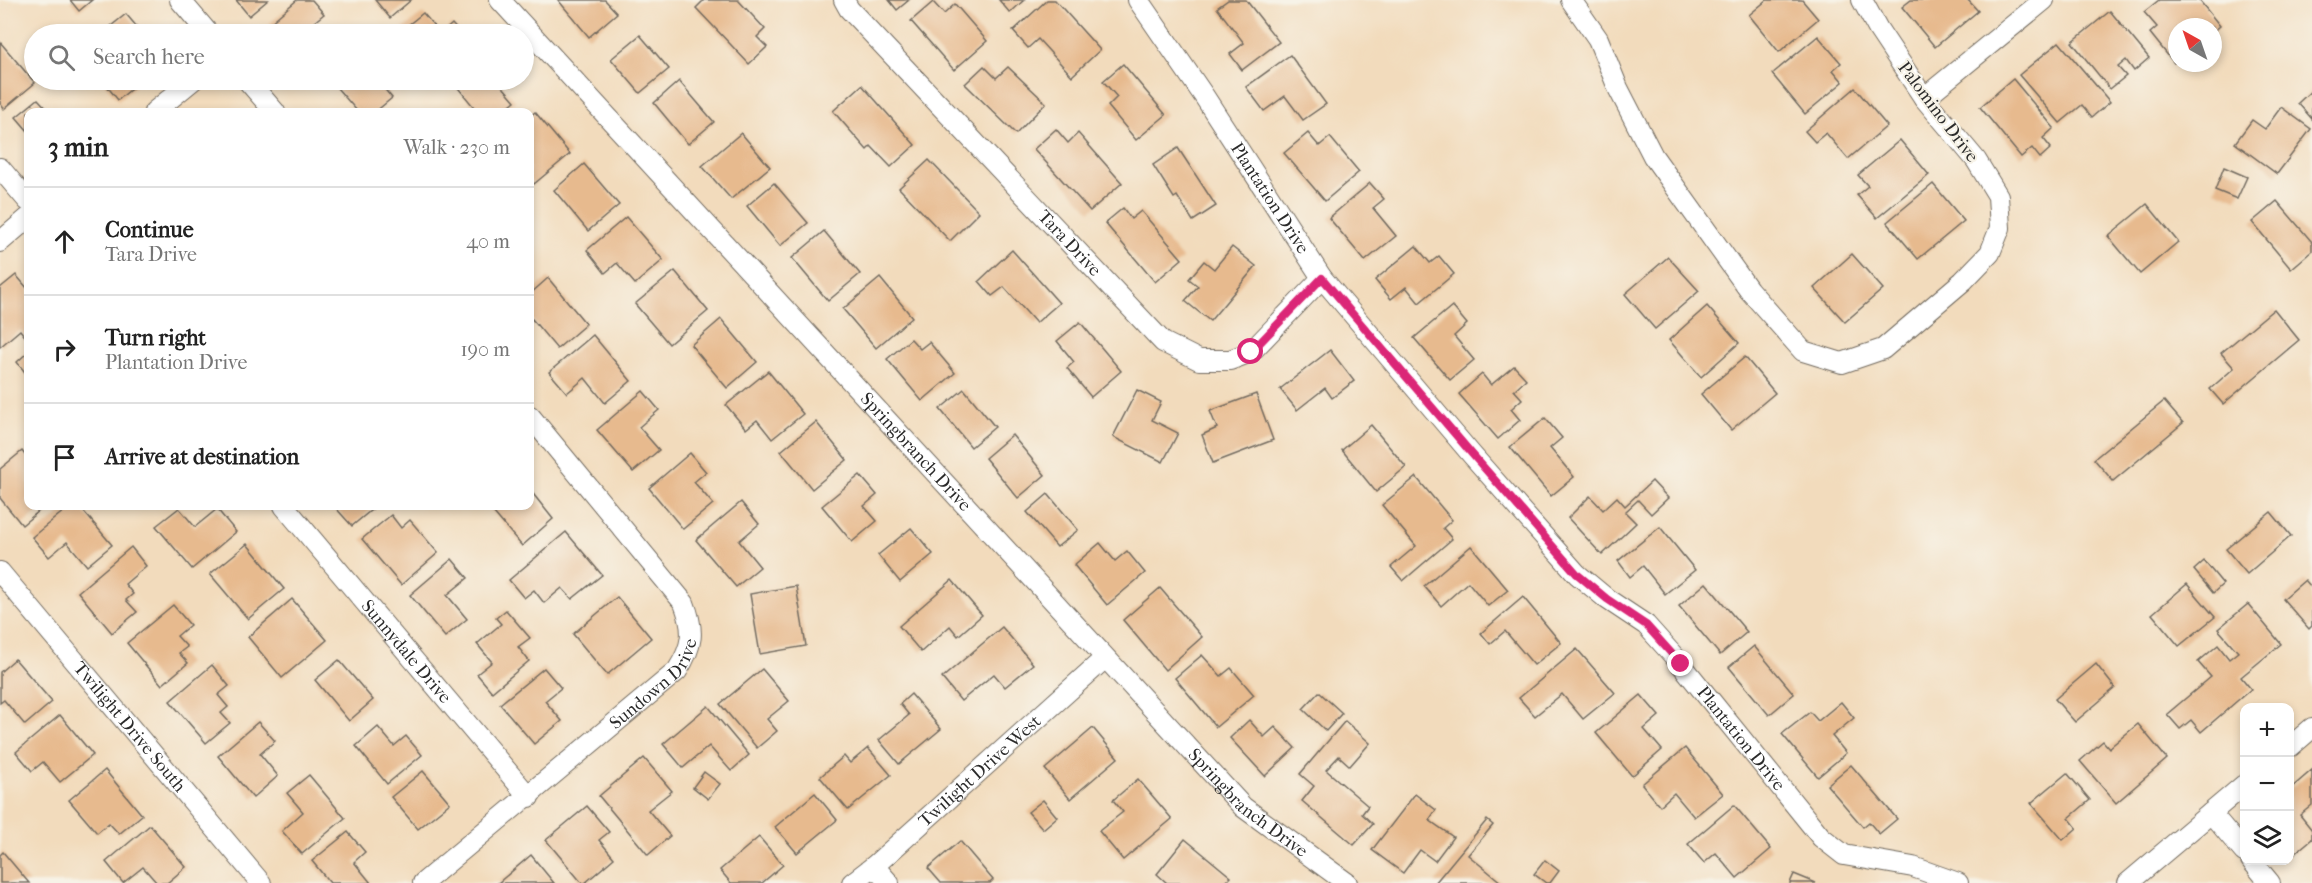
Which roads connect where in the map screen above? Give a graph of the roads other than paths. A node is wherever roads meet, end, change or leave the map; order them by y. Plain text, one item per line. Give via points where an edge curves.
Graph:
1 (180, 0) edge
2 (500, 0) edge
3 (844, 0) edge
4 (1138, 0) edge
5 (1571, 0) edge
6 (1862, 0) edge
7 (2044, 0) edge
8 (200, 24) edge
9 (522, 24) edge
10 (534, 37) edge
11 (181, 90) edge
12 (256, 90) edge
13 (1924, 98) junction
14 (159, 108) edge
15 (272, 108) edge
16 (0, 168) edge
17 (24, 196) edge
18 (24, 221) edge
19 (0, 242) edge
20 (1322, 278) junction
21 (534, 421) edge
22 (287, 510) edge
23 (0, 572) edge
24 (1105, 658) junction
25 (2312, 728) edge
26 (2294, 743) edge
27 (2240, 788) edge
28 (529, 797) junction
29 (2211, 813) junction
30 (2240, 847) edge
31 (2254, 865) edge
32 (874, 866) junction
33 (261, 883) edge
34 (423, 883) edge
35 (852, 883) edge
36 (889, 883) edge
37 (1347, 883) edge
38 (1958, 883) edge
39 (2128, 883) edge
40 (2270, 883) edge

1 - 8 street
2 - 9 street, Springbranch Drive
3 - 20 street, Tara Drive via 1163,342 1199,360 1230,360 1251,352
4 - 20 street, Plantation Drive
5 - 13 street, Palomino Drive via 1598,39 1653,156 1749,290 1803,351 1842,363 1883,349 1990,253 2000,228 1998,196 1976,160
6 - 13 street, Palomino Drive
7 - 13 street
10 - 24 street, Springbranch Drive
11 - 14 street
12 - 15 street
16 - 17 street
18 - 19 street
20 - 38 street, Plantation Drive via 1577,574 1646,625 1681,664 1821,837 1844,855 1913,867
21 - 28 street, Sundown Drive via 684,603 691,620 692,638 677,671
22 - 28 street, Sunnydale Drive
23 - 33 street, Twilight Drive South
24 - 32 street, Twilight Drive West
24 - 37 street, Springbranch Drive via 1243,807
25 - 26 street
27 - 29 street
28 - 34 street, Sundown Drive
29 - 30 street
29 - 39 street
31 - 40 street
32 - 35 street, Twilight Drive West
32 - 36 street

